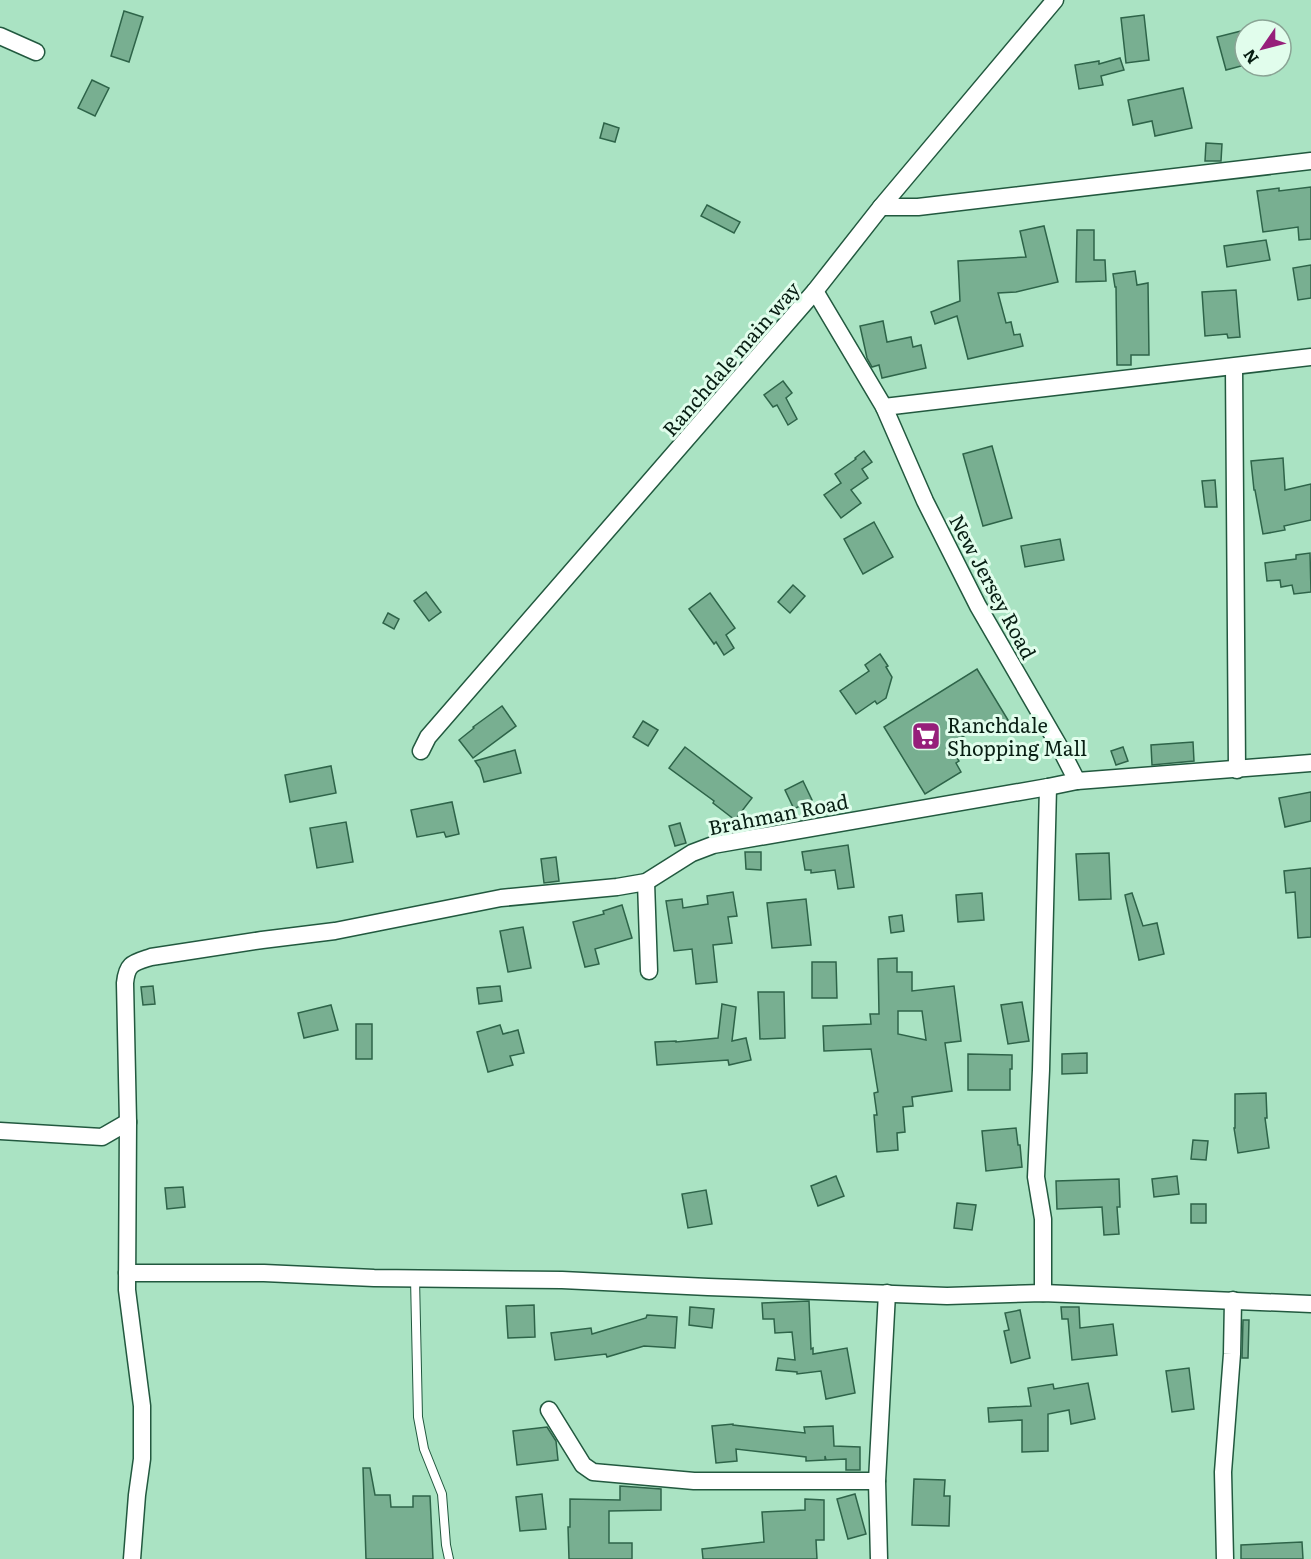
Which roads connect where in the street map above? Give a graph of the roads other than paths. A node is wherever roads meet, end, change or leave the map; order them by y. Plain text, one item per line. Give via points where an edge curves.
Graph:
1 (1055, 0) edge
2 (0, 36) edge
3 (36, 52) dead end
4 (1311, 161) edge
5 (881, 207) junction
6 (815, 291) junction
7 (1311, 357) edge
8 (1234, 367) junction
9 (884, 406) junction
10 (424, 744) dead end
11 (1311, 764) edge
12 (1237, 770) junction
13 (1077, 781) junction
14 (1048, 788) junction
15 (646, 882) junction
16 (649, 971) dead end
17 (128, 1122) junction
18 (0, 1131) edge
19 (102, 1137) junction
20 (128, 1157) junction
21 (127, 1273) junction
22 (415, 1278) junction
23 (887, 1293) junction
24 (1043, 1293) junction
25 (1233, 1300) junction
26 (1311, 1304) edge
27 (549, 1410) dead end
28 (877, 1481) junction
29 (132, 1559) edge
30 (449, 1559) edge
31 (879, 1559) edge
32 (1225, 1559) edge

1 - 5 street, Ranchdale main way
2 - 3 street
4 - 5 street via 918,207
5 - 6 street, Ranchdale main way
6 - 9 street, New Jersey Road
6 - 10 street, Ranchdale main way
7 - 8 street
8 - 9 street
8 - 12 street
9 - 13 street, New Jersey Road via 925,501 978,606
11 - 12 street, Brahman Road
12 - 13 street, Brahman Road
13 - 14 street, Brahman Road
14 - 15 street, Brahman Road via 713,845 692,853
14 - 24 street via 1036,1177 1043,1219
15 - 16 street
15 - 17 street, Brahman Road via 501,898 335,931 134,962 125,983
17 - 19 street
17 - 20 street
18 - 19 street
19 - 20 street
20 - 21 street
21 - 22 street
21 - 29 street via 141,1406 142,1459
22 - 23 street
22 - 30 lane via 418,1418 424,1449 441,1494
23 - 24 street
23 - 28 street
24 - 25 street
25 - 26 street
25 - 32 street via 1223,1472
27 - 28 street via 583,1466 593,1472 694,1481
28 - 31 street

